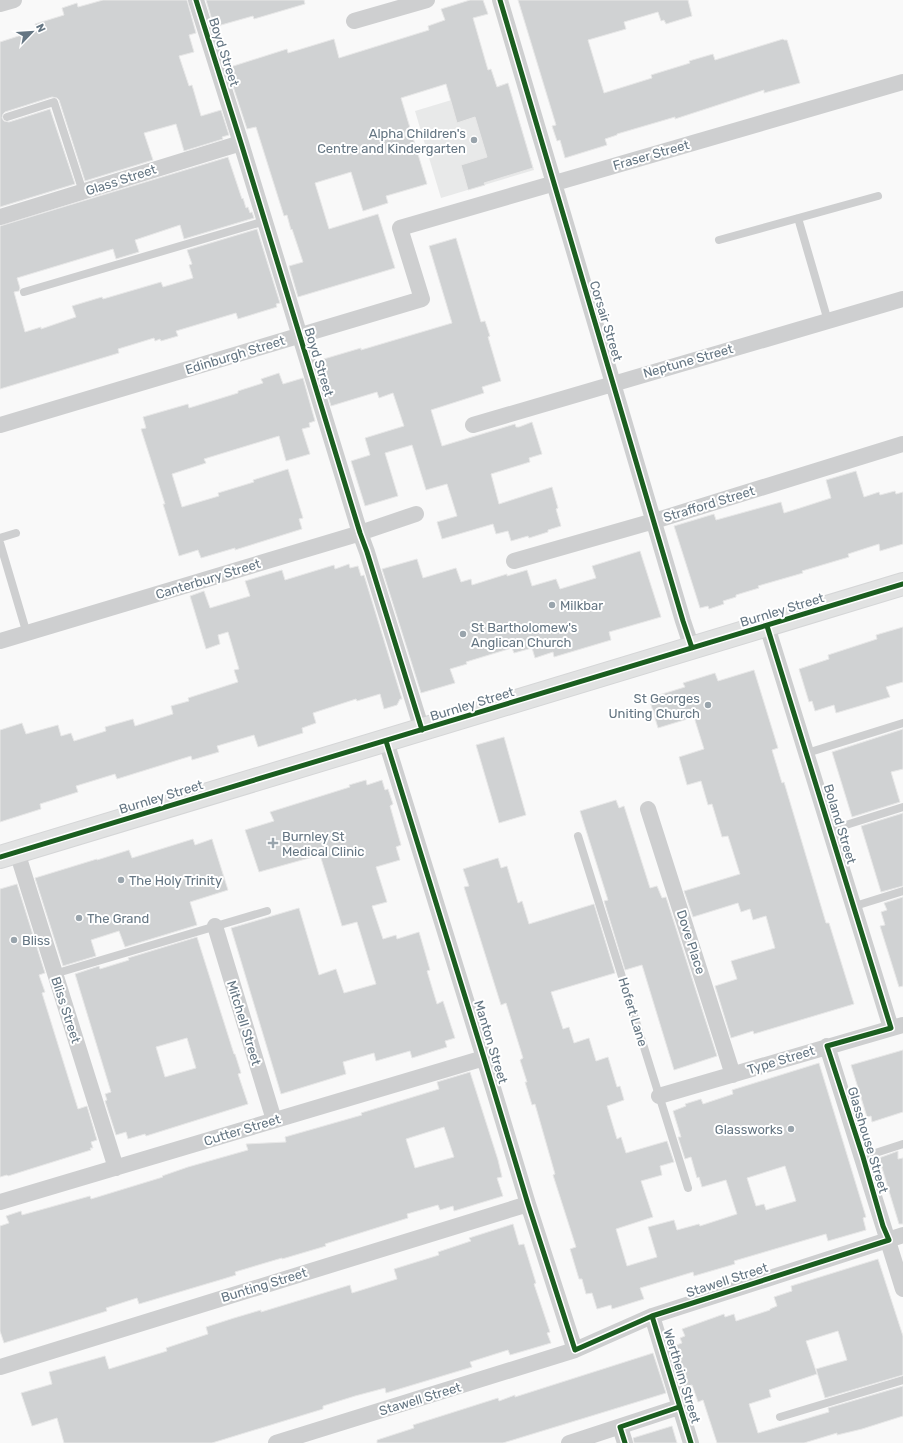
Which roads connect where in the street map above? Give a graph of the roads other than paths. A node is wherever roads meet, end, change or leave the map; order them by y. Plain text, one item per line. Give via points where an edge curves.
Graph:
1 (14, 0) edge
2 (196, 0) edge
3 (427, 0) edge
4 (500, 0) edge
5 (0, 4) edge
6 (354, 21) dead end
7 (903, 82) edge
8 (7, 117) dead end
9 (241, 143) junction
10 (553, 183) junction
11 (83, 192) junction
12 (878, 196) dead end
13 (0, 217) edge
14 (798, 218) junction
15 (265, 221) junction
16 (400, 228) joint
17 (719, 240) dead end
18 (24, 292) dead end
19 (903, 299) edge
20 (828, 321) junction
21 (299, 336) junction
22 (612, 383) junction
23 (473, 425) dead end
24 (0, 426) edge
25 (903, 444) edge
26 (416, 514) dead end
27 (654, 521) junction
28 (16, 533) dead end
29 (360, 533) junction
30 (0, 538) edge
31 (0, 543) edge
32 (514, 561) dead end
33 (903, 584) edge
34 (767, 626) junction
35 (27, 634) junction
36 (0, 642) edge
37 (692, 648) junction
38 (903, 723) edge
39 (422, 730) junction
40 (386, 741) junction
41 (807, 753) junction
42 (903, 807) edge
43 (648, 809) dead end
44 (830, 830) junction
45 (578, 836) dead end
46 (8, 854) edge
47 (903, 891) edge
48 (855, 906) junction
49 (267, 911) dead end
50 (215, 926) junction
51 (54, 974) junction
52 (897, 1026) edge
53 (827, 1046) junction
54 (484, 1058) junction
55 (733, 1075) junction
56 (659, 1096) junction
57 (274, 1120) junction
58 (903, 1144) edge
59 (863, 1157) junction
60 (116, 1168) junction
61 (688, 1188) dead end
62 (0, 1202) edge
63 (528, 1204) junction
64 (896, 1237) edge
65 (903, 1289) edge
66 (652, 1316) junction
67 (575, 1350) junction
68 (0, 1367) edge
69 (903, 1380) edge
70 (679, 1407) junction
71 (780, 1417) dead end
72 (620, 1426) junction
73 (276, 1443) edge
74 (569, 1443) edge
75 (625, 1443) edge
76 (691, 1443) edge

1 - 5 street
2 - 9 street, Boyd Street
3 - 6 street
4 - 10 street, Corsair Street
7 - 10 street, Fraser Street
8 - 11 lane via 54,102
9 - 11 street, Glass Street
9 - 15 street, Boyd Street
10 - 16 street, Fraser Street
10 - 22 street, Corsair Street
11 - 13 street, Glass Street
12 - 14 lane
14 - 17 lane
14 - 20 lane
15 - 18 lane
15 - 21 street, Boyd Street
16 - 21 street, Edinburgh Street via 422,298
19 - 20 street, Neptune Street
20 - 22 street, Neptune Street
21 - 24 street, Edinburgh Street
21 - 29 street, Boyd Street
22 - 23 street, Neptune Street
22 - 27 street, Corsair Street
25 - 27 street, Strafford Street
26 - 29 street, Canterbury Street
27 - 32 street, Strafford Street
27 - 37 street, Corsair Street
28 - 30 lane
29 - 35 street, Canterbury Street
29 - 39 street, Boyd Street
31 - 35 lane
33 - 34 main road, Burnley Street
34 - 37 main road, Burnley Street
34 - 41 street, Boland Street
35 - 36 street, Canterbury Street
37 - 39 main road, Burnley Street
38 - 41 lane
39 - 40 main road, Burnley Street
40 - 46 main road, Burnley Street
40 - 54 street, Manton Street
41 - 44 street, Boland Street
42 - 44 lane
43 - 55 street, Dove Place
44 - 48 street, Boland Street
45 - 56 lane, Hofert Lane
46 - 51 street, Bliss Street
47 - 48 lane
48 - 52 street, Boland Street
49 - 50 lane
50 - 51 lane
50 - 57 street, Mitchell Street
51 - 60 street, Bliss Street
52 - 53 street, Type Street
53 - 55 street, Type Street
53 - 59 street, Glasshouse Street
54 - 57 street, Cutter Street
54 - 63 street, Manton Street
55 - 56 street, Type Street
56 - 61 lane, Hofert Lane
57 - 60 street, Cutter Street
58 - 59 lane
59 - 64 street, Glasshouse Street via 883,1226
60 - 62 street, Cutter Street
63 - 67 street, Manton Street
63 - 68 street, Bunting Street
64 - 65 street, Glasshouse Street
64 - 66 street, Stawell Street
66 - 67 street, Stawell Street
66 - 70 street, Wertheim Street
67 - 73 street, Stawell Street
69 - 71 lane
70 - 72 street
70 - 76 street, Wertheim Street
72 - 74 street
72 - 75 street

